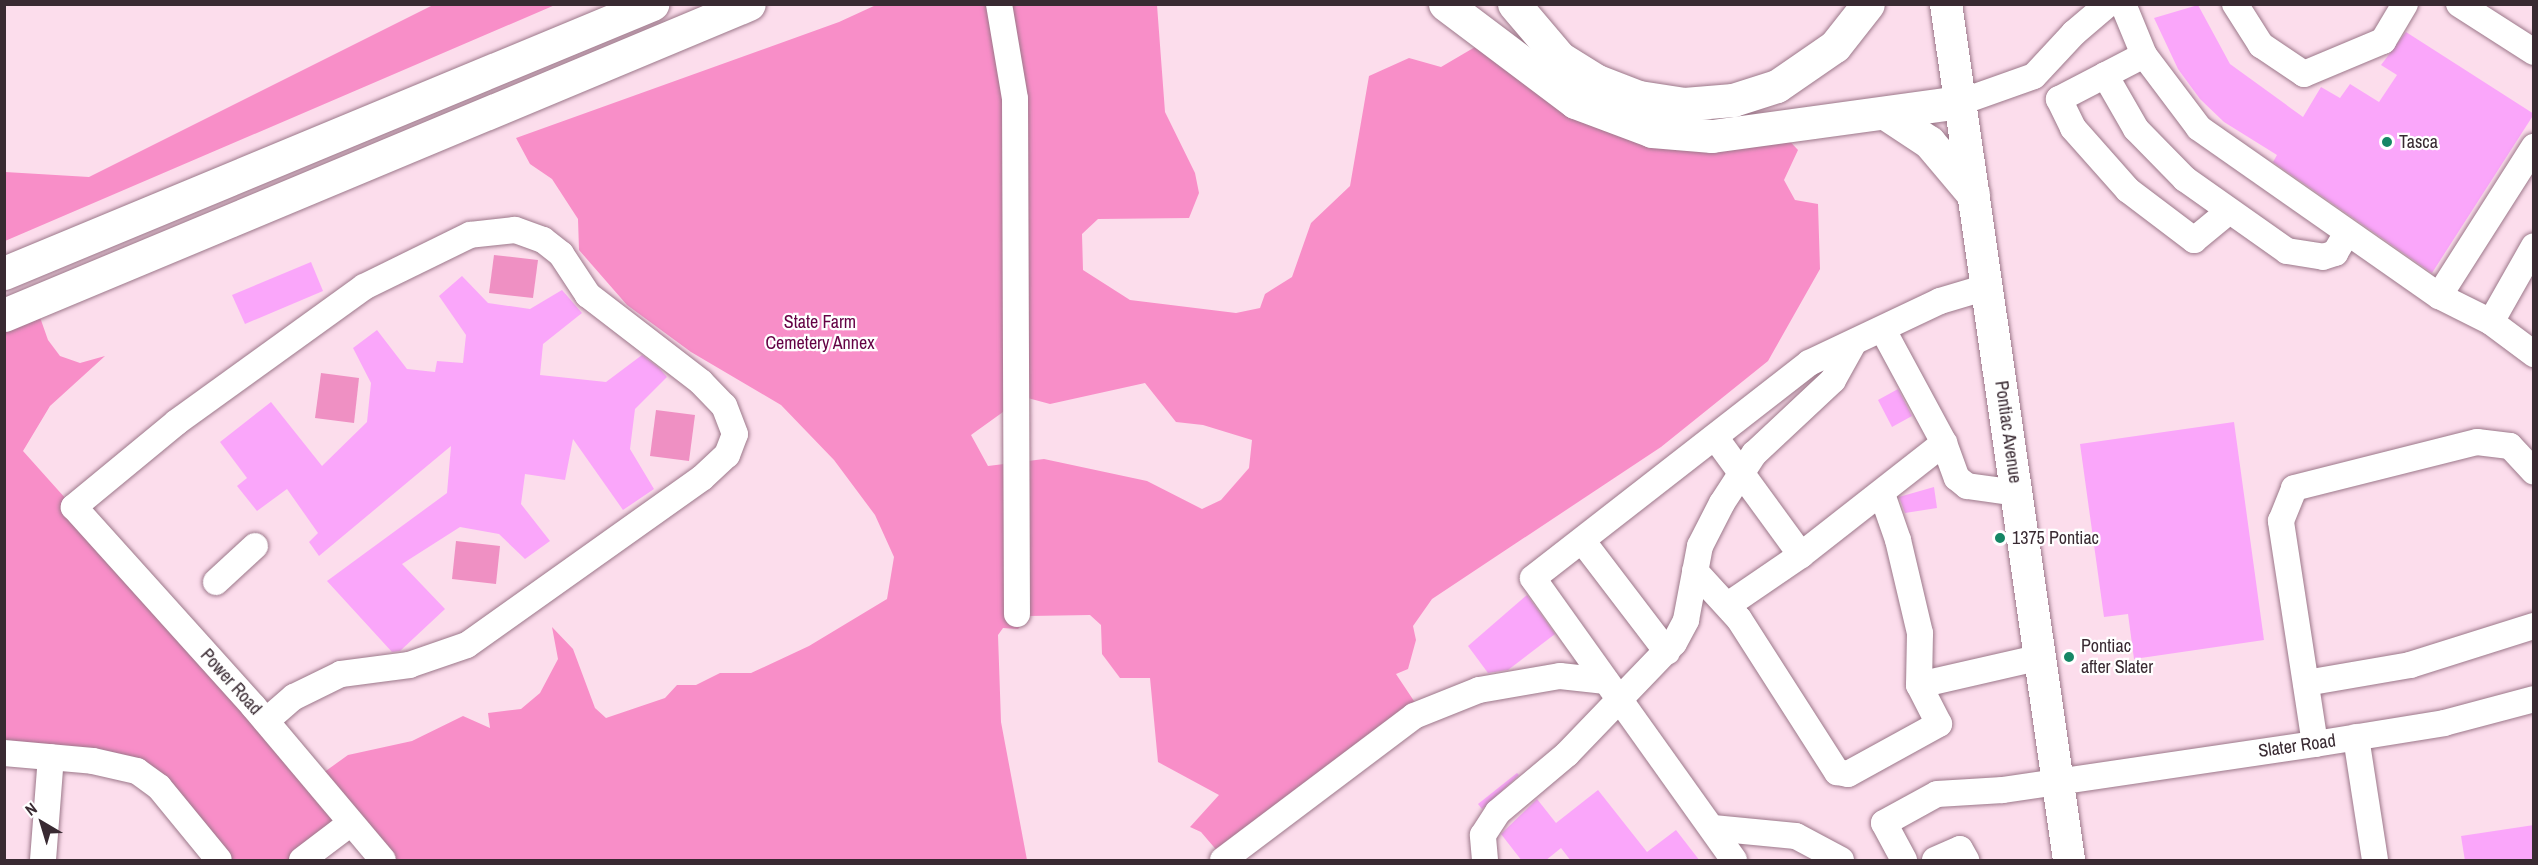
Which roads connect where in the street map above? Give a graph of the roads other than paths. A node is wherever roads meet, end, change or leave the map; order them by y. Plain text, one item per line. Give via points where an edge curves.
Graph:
1 (652, 4) edge
2 (749, 4) edge
3 (999, 4) edge
4 (1445, 4) edge
5 (1514, 4) edge
6 (1868, 4) edge
7 (1946, 4) edge
8 (2108, 4) edge
9 (2123, 4) edge
10 (2235, 4) edge
11 (2405, 4) edge
12 (2459, 4) edge
13 (2534, 52) edge
14 (2144, 55) junction
15 (2105, 75) junction
16 (1961, 102) junction
17 (1885, 113) junction
18 (2534, 147) edge
19 (1973, 194) junction
20 (2228, 212) junction
21 (2347, 233) junction
22 (2534, 246) edge
23 (4, 273) edge
24 (1987, 287) junction
25 (2439, 296) junction
26 (4, 315) edge
27 (2491, 321) junction
28 (1882, 330) junction
29 (1852, 346) junction
30 (2534, 354) edge
31 (1715, 437) junction
32 (1944, 443) junction
33 (2534, 472) edge
34 (1740, 474) junction
35 (2017, 493) junction
36 (1882, 494) junction
37 (1584, 543) junction
38 (255, 546) dead end
39 (1801, 555) junction
40 (1695, 571) junction
41 (216, 582) dead end
42 (1728, 605) junction
43 (1017, 614) dead end
44 (2534, 626) edge
45 (1667, 652) junction
46 (2041, 657) junction
47 (2306, 683) junction
48 (1919, 685) junction
49 (1613, 691) junction
50 (2534, 699) edge
51 (266, 721) junction
52 (2356, 737) junction
53 (2315, 744) junction
54 (4, 753) edge
55 (51, 757) junction
56 (2057, 781) junction
57 (351, 822) junction
58 (1713, 828) junction
59 (43, 861) edge
60 (219, 861) edge
61 (302, 861) edge
62 (383, 861) edge
63 (1223, 861) edge
64 (1485, 861) edge
65 (1734, 861) edge
66 (1841, 861) edge
67 (1904, 861) edge
68 (1935, 861) edge
69 (1966, 861) edge
70 (2069, 861) edge
71 (2375, 861) edge

1 - 23 highway
2 - 26 highway
3 - 43 street via 1015,99
4 - 17 highway via 1575,102 1631,126 1712,136
5 - 6 highway via 1560,58 1597,81 1639,97 1684,104 1733,100 1777,86 1835,46
7 - 16 main road, Pontiac Avenue
8 - 16 street via 2034,76
9 - 14 street
10 - 11 street via 2261,45 2304,74 2384,41
12 - 13 street
14 - 15 street
14 - 21 street via 2199,129
15 - 20 street via 2152,148
15 - 20 street via 2059,99 2098,161 2194,240
16 - 17 highway
16 - 19 main road, Pontiac Avenue
17 - 19 highway via 1929,142
18 - 25 street
19 - 24 main road, Pontiac Avenue
20 - 21 street via 2287,251 2323,257 2335,253
21 - 25 street
22 - 27 street
24 - 28 street via 1940,301
24 - 35 main road, Pontiac Avenue
25 - 27 street
27 - 30 street
28 - 29 street
28 - 32 street
29 - 31 street via 1809,363
29 - 34 street via 1833,380 1754,454
31 - 34 street
31 - 37 street
32 - 35 street via 1957,478 1968,486
32 - 36 street
33 - 47 street via 2510,446 2477,442 2294,488 2281,521
34 - 39 street
34 - 40 street via 1700,546
35 - 46 main road, Pontiac Avenue
36 - 39 street
36 - 48 street via 1920,633
37 - 45 street
37 - 49 street via 1533,578
38 - 41 street
39 - 42 street
40 - 42 street
40 - 45 street via 1686,620
42 - 48 street via 1837,772 1848,774 1939,724
44 - 47 street via 2410,665
45 - 49 street
46 - 48 street
46 - 56 main road, Pontiac Avenue
47 - 53 street
49 - 58 street
49 - 63 street via 1560,676 1479,690 1414,716
49 - 64 street via 1568,754 1498,812 1483,835
50 - 52 street, Slater Road via 2444,723
51 - 51 street, Power Road via 74,507 177,422 364,286 470,235 515,231 543,240 561,254 588,296 701,382 724,406 735,434 727,455 553,587 447,655 341,674 294,697
51 - 57 street, Power Road
52 - 53 street, Slater Road
52 - 71 street
53 - 56 street, Slater Road
54 - 55 street
55 - 59 street
55 - 60 street via 137,771 159,787
56 - 67 street, Slater Road via 2003,790 1937,794 1884,823
56 - 70 main road, Pontiac Avenue
57 - 61 street
57 - 62 street, Power Road
58 - 65 street
58 - 66 street via 1796,836
68 - 69 street via 1960,849

